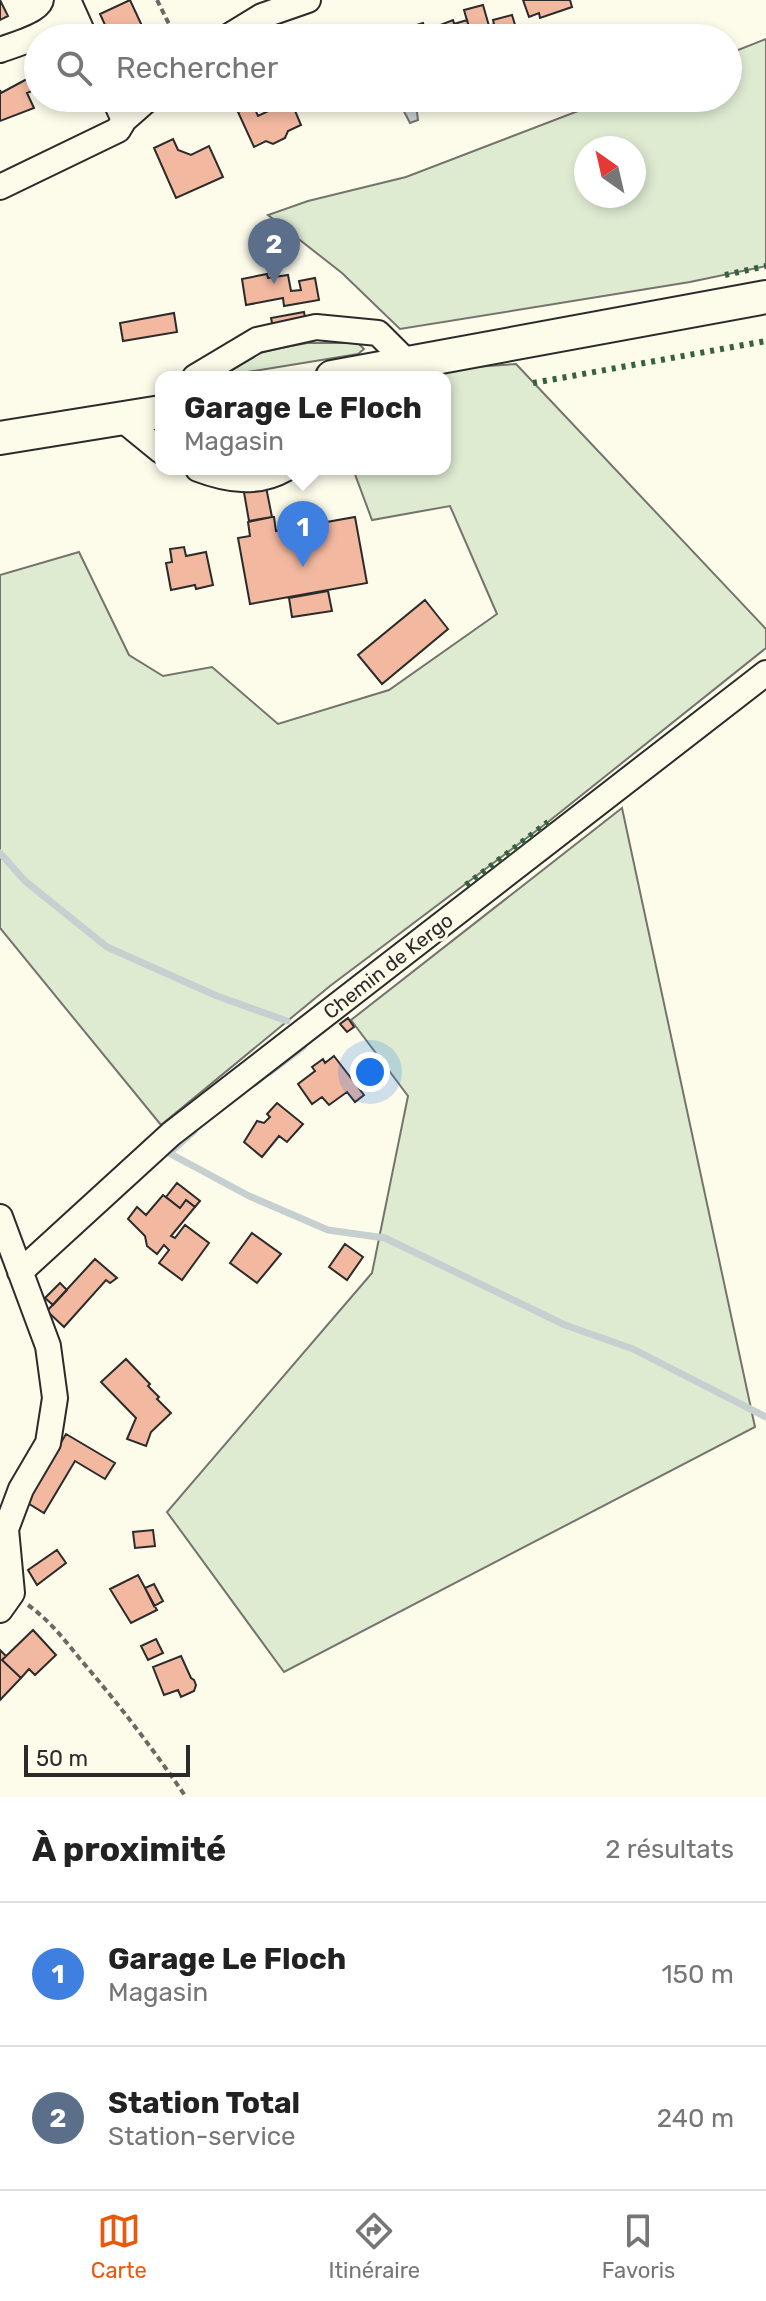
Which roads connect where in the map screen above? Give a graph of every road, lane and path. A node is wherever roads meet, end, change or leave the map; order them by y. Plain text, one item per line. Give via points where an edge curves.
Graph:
1 (67, 0) edge
2 (157, 0) edge
3 (308, 0) edge
4 (57, 24) edge
5 (78, 24) edge
6 (169, 24) edge
7 (249, 24) edge
8 (24, 39) edge
9 (0, 50) edge
10 (119, 112) edge
11 (0, 187) edge
12 (766, 297) edge
13 (398, 369) edge
14 (205, 371) edge
15 (155, 401) edge
16 (155, 413) edge
17 (123, 420) junction
18 (0, 438) edge
19 (155, 446) edge
20 (217, 475) edge
21 (267, 475) edge
22 (766, 673) edge
23 (0, 1217) edge
24 (20, 1272) junction
25 (6, 1601) edge
26 (186, 1797) edge

1 - 4 street via 67,11
1 - 5 street
2 - 6 path
3 - 7 street
8 - 9 street
10 - 11 street via 118,130
12 - 13 main road
13 - 14 street via 378,333 316,327 257,340
15 - 17 street
16 - 17 main road
17 - 18 main road
17 - 19 street
20 - 21 street via 236,481
22 - 24 street, Chemin de Kergo via 171,1134
23 - 24 street
24 - 25 street via 48,1346 55,1398 48,1443 21,1489 6,1529
25 - 26 path via 44,1617 143,1736

